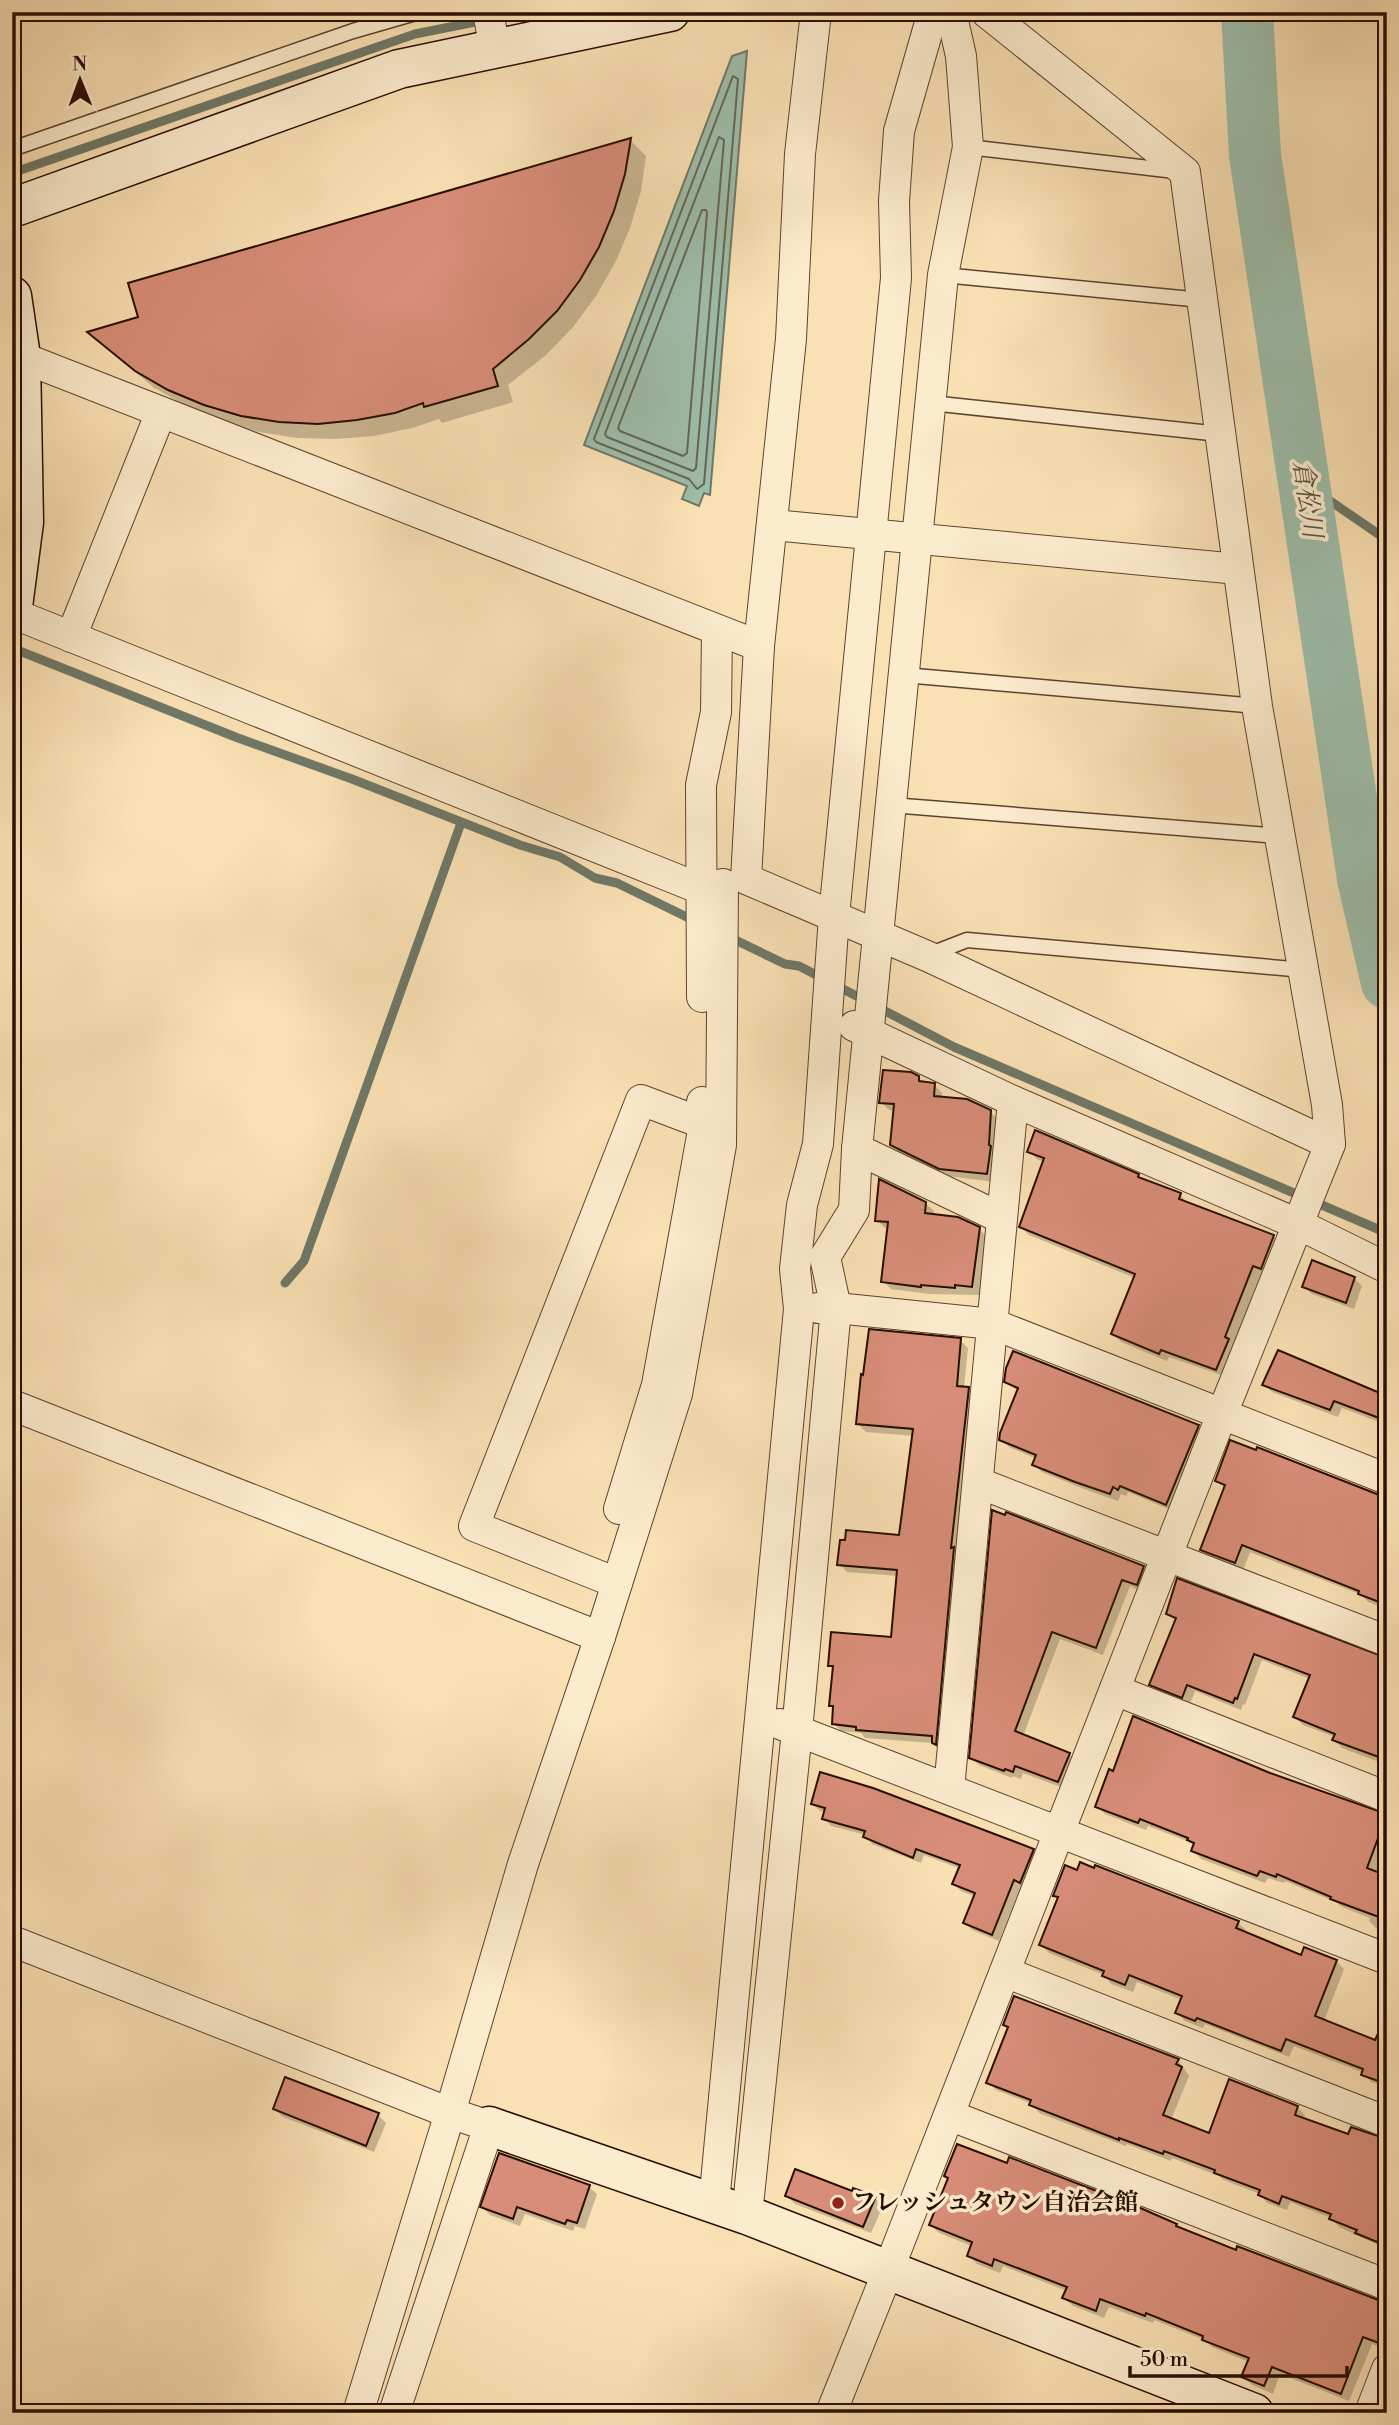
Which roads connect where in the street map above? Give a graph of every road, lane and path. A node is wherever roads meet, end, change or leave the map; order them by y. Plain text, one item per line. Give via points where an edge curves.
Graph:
1 (419, 12) edge
2 (488, 12) edge
3 (670, 12) edge
4 (816, 12) edge
5 (933, 12) edge
6 (951, 12) edge
7 (986, 12) edge
8 (495, 49) junction
9 (968, 147) junction
10 (12, 149) edge
11 (1185, 172) junction
12 (12, 208) edge
13 (943, 275) junction
14 (12, 296) edge
15 (1202, 300) junction
16 (21, 357) junction
17 (931, 403) junction
18 (161, 412) junction
19 (1220, 434) junction
20 (773, 525) junction
21 (872, 534) junction
22 (917, 538) junction
23 (1238, 569) junction
24 (12, 614) edge
25 (717, 630) junction
26 (71, 637) junction
27 (759, 646) junction
28 (904, 675) junction
29 (1256, 706) junction
30 (891, 805) junction
31 (1280, 836) junction
32 (723, 884) junction
33 (834, 916) junction
34 (878, 935) junction
35 (927, 956) junction
36 (1304, 970) junction
37 (827, 1016) junction
38 (869, 1032) junction
39 (1013, 1101) junction
40 (702, 1123) junction
41 (1330, 1144) junction
42 (857, 1149) junction
43 (802, 1205) junction
44 (854, 1210) junction
45 (1001, 1218) junction
46 (1300, 1225) junction
47 (1387, 1268) edge
48 (836, 1308) junction
49 (799, 1309) junction
50 (993, 1324) junction
51 (12, 1405) edge
52 (1222, 1414) junction
53 (1387, 1479) edge
54 (979, 1483) junction
55 (1167, 1555) junction
56 (608, 1580) junction
57 (600, 1637) junction
58 (1387, 1641) edge
59 (1115, 1690) junction
60 (760, 1717) junction
61 (797, 1731) junction
62 (949, 1789) junction
63 (1387, 1797) edge
64 (1060, 1832) junction
65 (12, 1941) edge
66 (1387, 1959) edge
67 (1005, 1972) junction
68 (450, 2113) junction
69 (949, 2115) junction
70 (1387, 2122) edge
71 (489, 2126) junction
72 (730, 2209) junction
73 (888, 2271) junction
74 (1387, 2285) edge
75 (1387, 2369) edge
76 (358, 2413) edge
77 (394, 2413) edge
78 (831, 2413) edge
79 (1254, 2413) edge
80 (1370, 2413) edge

1 - 10 lane
2 - 8 street
3 - 8 street
4 - 20 street via 800,154 791,339
5 - 21 street via 899,131 894,201 897,278
6 - 9 street via 961,56
7 - 11 street
8 - 12 street via 399,69
9 - 11 lane
9 - 13 street
11 - 15 street
13 - 15 lane
13 - 17 street
14 - 16 street
15 - 19 street
16 - 18 street
16 - 24 street via 24,522
17 - 19 lane
17 - 22 street
18 - 25 street
18 - 26 street
19 - 23 street
20 - 21 street
20 - 27 street
21 - 22 street
21 - 33 street
22 - 23 street
22 - 28 street
23 - 29 street
24 - 26 street
25 - 27 street
25 - 32 street via 716,712 701,785
26 - 32 street
27 - 32 street
28 - 29 lane
28 - 30 street
29 - 31 street
30 - 31 lane
30 - 34 street
31 - 36 street
32 - 33 street
32 - 40 street
32 - 56 street via 721,1145 677,1394
33 - 34 street
33 - 37 street
34 - 35 street
34 - 38 street
35 - 36 lane via 967,940
35 - 41 street
36 - 41 street
37 - 38 street
37 - 43 street via 818,1144
38 - 39 street
38 - 42 street
39 - 45 street
39 - 46 street
40 - 56 street via 657,1385
40 - 56 street via 641,1100 474,1526
41 - 46 street
42 - 44 street
42 - 45 street
43 - 44 street
43 - 49 street via 795,1269
44 - 48 street via 825,1257
45 - 50 street
46 - 47 street
46 - 52 street
48 - 49 street
48 - 50 street
48 - 61 street
49 - 60 street
50 - 52 street
50 - 54 street
51 - 57 street
52 - 53 street
52 - 55 street
54 - 55 street
54 - 62 street
55 - 58 street
55 - 59 street
56 - 57 street
57 - 68 street via 523,1864
59 - 63 street
59 - 64 street
60 - 61 street
60 - 72 street
61 - 62 street
61 - 72 street
62 - 64 street
64 - 66 street
64 - 67 street
65 - 68 street
67 - 69 street
67 - 70 street
68 - 71 street
68 - 76 street
69 - 73 street
69 - 74 street
71 - 72 street
71 - 77 street
72 - 73 street
73 - 78 street
73 - 79 street
75 - 80 street

